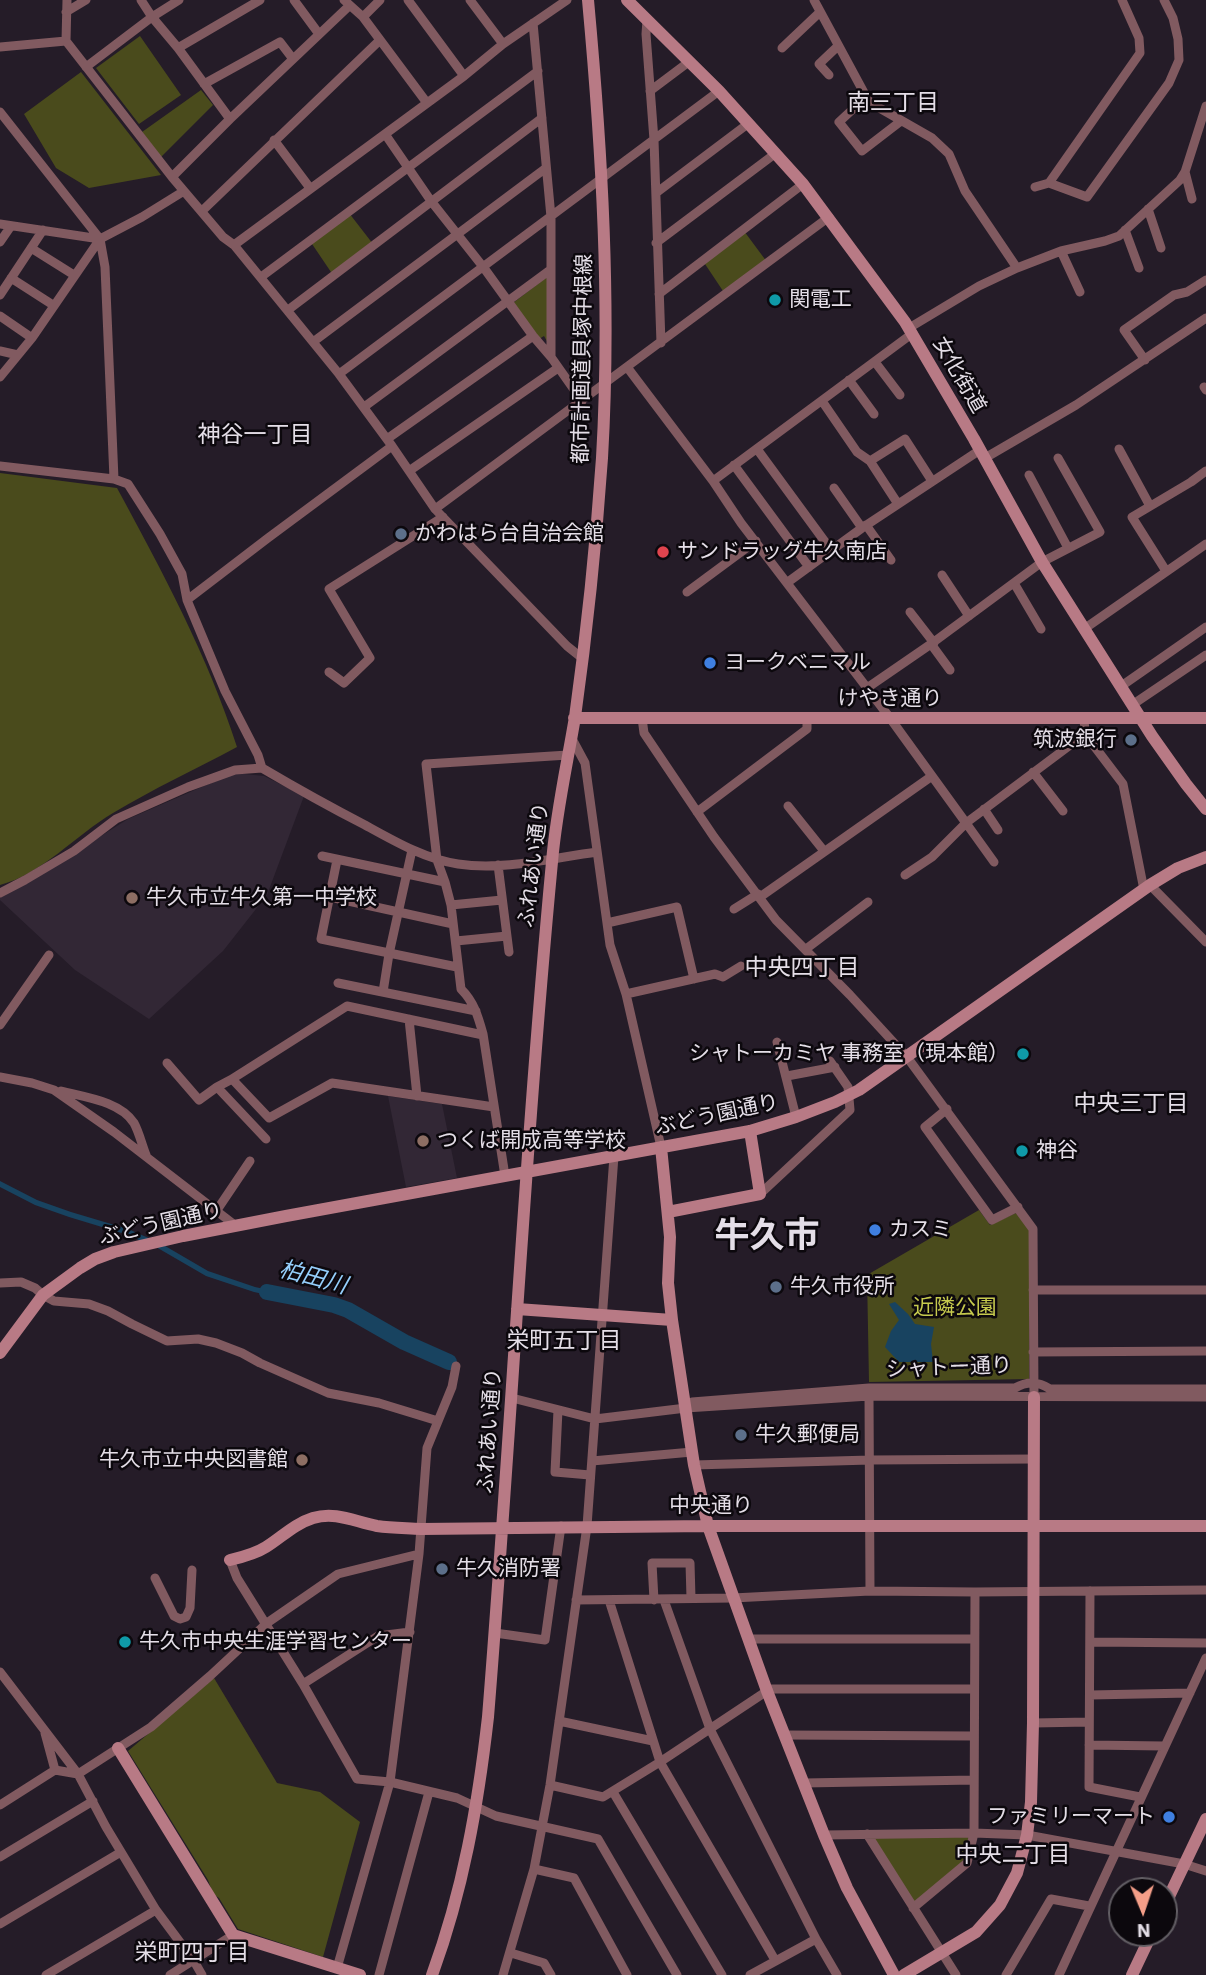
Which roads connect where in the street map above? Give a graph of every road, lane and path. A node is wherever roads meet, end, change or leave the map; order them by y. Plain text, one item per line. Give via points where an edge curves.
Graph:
1 (67, 0) edge
2 (86, 0) edge
3 (141, 0) edge
4 (179, 0) edge
5 (260, 0) edge
6 (294, 0) edge
7 (380, 0) edge
8 (408, 0) edge
9 (470, 0) edge
10 (567, 0) edge
11 (588, 0) edge
12 (627, 0) edge
13 (814, 0) edge
14 (1122, 0) edge
15 (1164, 0) edge
16 (346, 3) edge
17 (66, 12) junction
18 (820, 12) junction
19 (363, 17) junction
20 (152, 18) junction
21 (647, 20) junction
22 (533, 23) junction
23 (319, 34) junction
24 (380, 40) junction
25 (66, 41) junction
26 (503, 44) junction
27 (838, 46) junction
28 (0, 47) edge
29 (178, 48) junction
30 (782, 48) dead end
31 (293, 59) junction
32 (690, 61) junction
33 (86, 67) junction
34 (538, 71) junction
35 (829, 75) dead end
36 (464, 76) junction
37 (204, 84) junction
38 (650, 91) junction
39 (719, 91) junction
40 (866, 97) junction
41 (427, 103) junction
42 (1206, 106) edge
43 (0, 112) edge
44 (1206, 113) edge
45 (542, 118) junction
46 (3, 120) edge
47 (230, 120) junction
48 (901, 121) junction
49 (749, 122) junction
50 (385, 134) junction
51 (274, 140) junction
52 (654, 140) junction
53 (776, 153) junction
54 (408, 167) junction
55 (546, 169) junction
56 (1185, 172) junction
57 (172, 177) junction
58 (602, 178) junction
59 (1049, 183) junction
60 (803, 184) junction
61 (1035, 187) dead end
62 (310, 188) junction
63 (184, 191) junction
64 (656, 192) junction
65 (1192, 199) dead end
66 (431, 201) junction
67 (1148, 209) junction
68 (202, 211) junction
69 (551, 217) junction
70 (829, 217) junction
71 (0, 224) edge
72 (10, 226) junction
73 (43, 230) junction
74 (1125, 230) junction
75 (457, 234) junction
76 (100, 239) junction
77 (0, 242) edge
78 (656, 243) junction
79 (234, 245) junction
80 (31, 248) junction
81 (1161, 248) dead end
82 (1061, 251) junction
83 (484, 268) junction
84 (1017, 268) junction
85 (1139, 268) dead end
86 (550, 270) junction
87 (74, 275) junction
88 (261, 277) junction
89 (11, 278) junction
90 (1206, 280) edge
91 (1080, 292) dead end
92 (659, 293) junction
93 (0, 295) edge
94 (508, 301) junction
95 (53, 305) junction
96 (288, 310) junction
97 (0, 316) edge
98 (1206, 318) edge
99 (911, 331) junction
100 (533, 336) junction
101 (32, 338) junction
102 (313, 342) junction
103 (661, 343) junction
104 (0, 351) edge
105 (18, 355) junction
106 (551, 357) junction
107 (1144, 360) junction
108 (875, 362) junction
109 (627, 367) junction
110 (558, 368) junction
111 (340, 374) junction
112 (0, 377) edge
113 (849, 380) junction
114 (605, 382) junction
115 (900, 395) dead end
116 (582, 401) junction
117 (822, 401) junction
118 (364, 407) junction
119 (874, 414) dead end
120 (390, 442) junction
121 (757, 449) junction
122 (1119, 449) dead end
123 (983, 454) junction
124 (1058, 458) dead end
125 (870, 461) junction
126 (734, 465) junction
127 (0, 466) edge
128 (409, 471) junction
129 (1206, 471) edge
130 (1029, 475) dead end
131 (114, 479) junction
132 (713, 481) junction
133 (932, 481) junction
134 (834, 488) dead end
135 (898, 504) junction
136 (1150, 506) junction
137 (435, 509) junction
138 (443, 517) junction
139 (864, 526) junction
140 (756, 541) junction
141 (1206, 544) edge
142 (1068, 548) junction
143 (831, 550) junction
144 (891, 561) dead end
145 (1042, 562) junction
146 (809, 567) junction
147 (1166, 571) junction
148 (942, 575) dead end
149 (788, 582) junction
150 (1014, 583) junction
151 (687, 592) dead end
152 (187, 600) junction
153 (910, 612) dead end
154 (969, 616) junction
155 (1206, 627) edge
156 (1041, 629) dead end
157 (1084, 629) junction
158 (933, 643) junction
159 (1206, 655) edge
160 (582, 658) junction
161 (950, 670) dead end
162 (329, 672) dead end
163 (1120, 687) junction
164 (867, 688) junction
165 (1132, 705) junction
166 (574, 718) junction
167 (642, 718) junction
168 (807, 718) junction
169 (890, 718) junction
170 (1084, 718) junction
171 (1140, 718) junction
172 (1206, 718) edge
173 (1085, 734) junction
174 (571, 737) junction
175 (568, 755) junction
176 (262, 768) junction
177 (1033, 772) junction
178 (932, 776) junction
179 (788, 806) dead end
180 (984, 809) junction
181 (1206, 809) edge
182 (1063, 811) dead end
183 (697, 812) junction
184 (966, 823) junction
185 (998, 830) dead end
186 (412, 850) junction
187 (824, 851) junction
188 (597, 852) junction
189 (322, 856) dead end
190 (1206, 856) edge
191 (552, 858) junction
192 (337, 860) junction
193 (437, 860) junction
194 (994, 862) dead end
195 (498, 865) junction
196 (407, 873) junction
197 (905, 875) dead end
198 (445, 882) junction
199 (1147, 887) junction
200 (0, 893) edge
201 (759, 896) junction
202 (330, 897) junction
203 (502, 900) junction
204 (868, 902) dead end
205 (451, 905) junction
206 (734, 909) dead end
207 (398, 912) junction
208 (607, 923) junction
209 (453, 924) junction
210 (507, 936) junction
211 (1205, 939) edge
212 (456, 941) junction
213 (806, 949) junction
214 (509, 952) dead end
215 (389, 954) junction
216 (49, 955) dead end
217 (741, 966) dead end
218 (457, 967) junction
219 (694, 979) junction
220 (338, 983) dead end
221 (383, 992) junction
222 (626, 994) junction
223 (476, 1011) junction
224 (409, 1019) junction
225 (0, 1025) edge
226 (483, 1035) junction
227 (777, 1042) dead end
228 (907, 1057) junction
229 (167, 1063) dead end
230 (786, 1076) junction
231 (0, 1077) edge
232 (234, 1078) junction
233 (217, 1087) junction
234 (54, 1090) junction
235 (417, 1096) junction
236 (849, 1096) junction
237 (494, 1107) junction
238 (947, 1109) junction
239 (796, 1117) junction
240 (750, 1131) junction
241 (266, 1139) dead end
242 (661, 1147) junction
243 (614, 1156) junction
244 (146, 1157) junction
245 (250, 1161) dead end
246 (527, 1172) junction
247 (505, 1176) junction
248 (760, 1194) junction
249 (1018, 1207) junction
250 (217, 1210) junction
251 (668, 1212) junction
252 (236, 1226) junction
253 (0, 1283) edge
254 (1033, 1290) junction
255 (1206, 1290) edge
256 (43, 1296) junction
257 (517, 1309) junction
258 (603, 1315) junction
259 (672, 1320) junction
260 (1206, 1351) edge
261 (1033, 1352) junction
262 (0, 1353) edge
263 (456, 1366) dead end
264 (1034, 1382) junction
265 (1206, 1389) edge
266 (869, 1396) junction
267 (1034, 1397) junction
268 (1206, 1397) edge
269 (512, 1398) junction
270 (689, 1405) junction
271 (558, 1410) junction
272 (595, 1419) junction
273 (438, 1421) junction
274 (693, 1458) junction
275 (1034, 1459) junction
276 (870, 1460) junction
277 (592, 1461) junction
278 (590, 1475) junction
279 (870, 1525) junction
280 (1034, 1525) junction
281 (561, 1526) junction
282 (587, 1526) junction
283 (708, 1526) junction
284 (1206, 1526) edge
285 (502, 1527) junction
286 (421, 1529) junction
287 (419, 1554) junction
288 (230, 1560) joint
289 (191, 1570) dead end
290 (155, 1578) dead end
291 (1206, 1590) edge
292 (870, 1591) junction
293 (1034, 1591) junction
294 (1090, 1591) junction
295 (975, 1592) junction
296 (691, 1598) junction
297 (733, 1598) junction
298 (576, 1600) junction
299 (609, 1600) junction
300 (659, 1600) junction
301 (267, 1623) junction
302 (410, 1632) junction
303 (495, 1633) junction
304 (748, 1639) junction
305 (974, 1639) junction
306 (1090, 1642) junction
307 (1206, 1643) edge
308 (1206, 1658) edge
309 (0, 1672) edge
310 (303, 1684) junction
311 (974, 1689) junction
312 (767, 1691) junction
313 (1190, 1693) junction
314 (1090, 1695) junction
315 (559, 1721) junction
316 (1033, 1723) junction
317 (1089, 1723) junction
318 (710, 1729) junction
319 (45, 1733) junction
320 (784, 1735) junction
321 (974, 1736) junction
322 (653, 1741) junction
323 (1089, 1745) junction
324 (1164, 1746) junction
325 (118, 1748) junction
326 (660, 1762) junction
327 (55, 1770) junction
328 (78, 1774) junction
329 (974, 1780) junction
330 (390, 1782) junction
331 (804, 1783) junction
332 (550, 1786) junction
333 (429, 1792) junction
334 (613, 1792) junction
335 (1140, 1797) junction
336 (93, 1801) junction
337 (0, 1805) edge
338 (477, 1807) junction
339 (1206, 1819) edge
340 (542, 1827) junction
341 (974, 1833) junction
342 (867, 1834) junction
343 (824, 1835) junction
344 (1027, 1835) junction
345 (1115, 1851) junction
346 (121, 1852) junction
347 (0, 1857) edge
348 (1184, 1864) junction
349 (534, 1869) junction
350 (1206, 1871) edge
351 (1178, 1877) edge
352 (1089, 1906) junction
353 (913, 1908) junction
354 (156, 1910) junction
355 (0, 1924) edge
356 (233, 1935) junction
357 (816, 1939) junction
358 (1145, 1947) edge
359 (511, 1953) junction
360 (942, 1954) junction
361 (775, 1960) junction
362 (194, 1961) junction
363 (337, 1968) junction
364 (46, 1975) edge
365 (170, 1975) edge
366 (202, 1975) edge
367 (360, 1975) edge
368 (379, 1975) edge
369 (432, 1975) edge
370 (503, 1975) edge
371 (551, 1975) edge
372 (627, 1975) edge
373 (677, 1975) edge
374 (722, 1975) edge
375 (750, 1975) edge
376 (837, 1975) edge
377 (894, 1975) edge
378 (904, 1975) edge
379 (956, 1975) edge
380 (1006, 1975) edge
381 (1059, 1975) edge
382 (1132, 1975) edge

1 - 17 street
2 - 17 street
3 - 20 street
4 - 20 street
5 - 29 street
6 - 23 street
7 - 19 street
8 - 36 street
9 - 26 street
10 - 22 street
11 - 58 street, 都市計画道貝塚中根線
12 - 21 street, 女化街道
13 - 18 street
14 - 59 street via 1139,38 1140,53
15 - 59 street via 1178,39 1179,60 1169,83 1087,197
16 - 19 street
16 - 23 street
17 - 25 street
18 - 27 street
18 - 30 street
19 - 24 street
20 - 29 street
20 - 33 street
21 - 32 street, 女化街道
21 - 38 street
22 - 26 street
22 - 34 street
23 - 31 street
24 - 41 street
24 - 51 street
25 - 28 street
25 - 33 street
26 - 36 street
27 - 35 street via 819,64
27 - 40 street
29 - 37 street
31 - 37 street via 280,42
31 - 47 street
32 - 38 street
32 - 39 street, 女化街道
33 - 57 street
34 - 45 street
34 - 54 street
36 - 41 street
37 - 47 street
38 - 52 street
39 - 49 street, 女化街道
39 - 52 street
40 - 48 street
40 - 48 street via 839,122 862,150
41 - 50 street
42 - 44 street
43 - 46 street
44 - 56 street
45 - 55 street
45 - 66 street
46 - 76 street
47 - 57 street
48 - 84 street via 932,138 949,154 965,191
49 - 53 street, 女化街道
49 - 64 street
50 - 54 street
50 - 62 street
51 - 62 street
51 - 68 street
52 - 58 street
52 - 64 street
53 - 60 street, 女化街道
53 - 78 street
54 - 66 street
54 - 88 street
55 - 69 street
55 - 75 street
56 - 65 street
56 - 67 street
57 - 63 street
58 - 69 street
58 - 114 street, 都市計画道貝塚中根線
59 - 61 street
60 - 70 street, 女化街道
60 - 92 street
62 - 79 street
63 - 68 street
63 - 76 street
64 - 78 street
66 - 75 street
66 - 96 street
67 - 74 street
67 - 81 street
68 - 79 street
69 - 83 street
69 - 86 street
70 - 99 street, 女化街道
70 - 103 street
71 - 72 street
72 - 73 street
72 - 77 street
73 - 76 street
73 - 80 street
74 - 82 street via 1105,241
74 - 85 street
75 - 83 street
75 - 102 street
76 - 87 street
76 - 131 street
78 - 92 street
79 - 88 street
80 - 87 street
80 - 89 street
82 - 84 street
82 - 91 street
83 - 94 street
83 - 111 street
84 - 99 street via 979,286
86 - 94 street
86 - 106 street
87 - 95 street
88 - 96 street
89 - 93 street
89 - 95 street
90 - 107 street via 1174,295 1124,330
92 - 103 street
94 - 100 street
94 - 118 street
95 - 101 street
96 - 102 street
97 - 101 street
98 - 107 street
99 - 108 street
99 - 123 street, 女化街道
100 - 106 street
100 - 120 street
101 - 105 street
102 - 111 street
103 - 109 street
104 - 105 street
105 - 112 street
106 - 110 street
107 - 123 street via 1076,405
108 - 113 street
108 - 115 street
109 - 114 street
109 - 132 street
110 - 116 street
110 - 128 street
111 - 118 street
113 - 117 street
113 - 119 street
114 - 116 street
114 - 160 street, 都市計画道貝塚中根線
116 - 137 street
117 - 121 street
117 - 125 street via 857,453
118 - 120 street
120 - 128 street
120 - 152 street
121 - 126 street
121 - 143 street
122 - 136 street
123 - 133 street
123 - 145 street, 女化街道
124 - 142 street via 1100,531
125 - 133 street via 905,439
125 - 135 street
126 - 132 street
126 - 146 street
127 - 131 street
128 - 137 street
129 - 136 street
130 - 142 street
131 - 152 street via 128,484 160,534 182,574
132 - 140 street
133 - 135 street
134 - 139 street
135 - 139 street
136 - 147 street via 1132,517
137 - 138 street
138 - 160 street
138 - 162 street via 329,589 370,658 344,683
139 - 143 street
139 - 144 street
140 - 149 street
140 - 151 street
141 - 147 street
142 - 145 street
143 - 146 street
145 - 150 street
145 - 157 street, 女化街道
146 - 149 street
147 - 157 street
148 - 154 street
149 - 164 street
150 - 154 street
150 - 156 street
152 - 176 street
153 - 158 street
154 - 158 street
155 - 163 street
157 - 163 street, 女化街道
158 - 161 street
158 - 164 street
159 - 165 street
160 - 166 street, 都市計画道貝塚中根線
163 - 165 street, 女化街道
164 - 169 street
165 - 171 street, 女化街道
166 - 167 street, けやき通り
166 - 174 street, ふれあい通り
167 - 168 street, けやき通り
167 - 183 street via 644,733
168 - 169 street, けやき通り
168 - 183 street via 807,729
169 - 170 street, けやき通り
169 - 178 street
170 - 171 street, けやき通り
170 - 173 street
171 - 172 street, けやき通り
171 - 181 street, 女化街道
173 - 177 street
173 - 199 street via 1123,784
174 - 175 street, ふれあい通り
174 - 188 street via 585,764
175 - 191 street, ふれあい通り
175 - 193 street via 426,764
176 - 186 street
176 - 200 street via 235,770 116,819 74,850
177 - 180 street
177 - 182 street
178 - 184 street
178 - 187 street
179 - 187 street
180 - 184 street
180 - 185 street
183 - 201 street
184 - 194 street
184 - 197 street via 932,857
186 - 193 street
186 - 196 street
187 - 201 street
188 - 191 street
188 - 208 street
189 - 192 street
190 - 199 street, ぶどう園通り
191 - 195 street
191 - 246 street, ふれあい通り
192 - 196 street
192 - 202 street
193 - 195 street
193 - 198 street
195 - 203 street
196 - 198 street
196 - 207 street
198 - 205 street
199 - 211 street
199 - 228 street, ぶどう園通り
201 - 206 street
201 - 213 street
202 - 207 street
202 - 215 street via 321,939
203 - 205 street
203 - 210 street
204 - 213 street
205 - 209 street
207 - 209 street
207 - 215 street
208 - 219 street via 677,906
208 - 222 street
209 - 212 street
210 - 212 street
210 - 214 street
212 - 218 street
213 - 228 street
215 - 218 street
215 - 221 street
216 - 225 street
217 - 219 street via 723,977 715,974
218 - 223 street via 461,989
219 - 222 street
220 - 221 street
221 - 223 street
222 - 242 street
223 - 226 street
224 - 226 street
224 - 232 street via 347,1006
224 - 235 street
226 - 237 street
227 - 230 street
228 - 236 street, ぶどう園通り
228 - 238 street
229 - 233 street via 198,1100
230 - 236 street via 832,1064
230 - 239 street
231 - 234 street
232 - 233 street
232 - 235 street via 269,1118 332,1083
233 - 241 street
234 - 244 street
234 - 244 street via 106,1102 129,1117
235 - 237 street
236 - 239 street, ぶどう園通り
236 - 248 street via 848,1113
237 - 247 street
238 - 249 street
238 - 249 street via 925,1127 992,1220
239 - 240 street, ぶどう園通り
240 - 242 street, ぶどう園通り
240 - 248 street
242 - 243 street, ぶどう園通り
242 - 251 street
243 - 246 street, ぶどう園通り
243 - 258 street
244 - 250 street
245 - 250 street
246 - 247 street, ぶどう園通り
246 - 257 street, ふれあい通り
247 - 252 street, ぶどう園通り
248 - 251 street
249 - 254 street via 1033,1229
250 - 252 street
251 - 259 street
252 - 256 street, ぶどう園通り via 95,1259
253 - 256 street via 21,1282
254 - 255 street
254 - 261 street
256 - 262 street, ぶどう園通り
256 - 273 street via 89,1304 167,1341 216,1343 328,1393
257 - 258 street
257 - 269 street, ふれあい通り
258 - 259 street
258 - 272 street
259 - 270 street
260 - 261 street
261 - 264 street
263 - 273 street
264 - 265 street, シャトー通り via 1050,1389
264 - 267 street
264 - 270 street, シャトー通り via 1015,1388 869,1388
266 - 267 street
266 - 270 street
266 - 276 street
267 - 268 street
267 - 275 street
269 - 271 street
269 - 285 street, ふれあい通り
270 - 272 street
270 - 274 street
271 - 272 street
271 - 278 street via 555,1472
272 - 277 street
273 - 286 street via 427,1448
274 - 276 street
274 - 277 street
274 - 283 street
275 - 276 street
275 - 280 street
276 - 279 street
277 - 278 street
278 - 282 street
279 - 280 street, 中央通り
279 - 283 street, 中央通り
279 - 292 street
280 - 284 street, 中央通り
280 - 293 street
281 - 282 street, 中央通り
281 - 285 street, 中央通り
281 - 303 street via 545,1640
282 - 283 street, 中央通り
282 - 298 street
283 - 297 street
285 - 286 street, 中央通り
285 - 303 street, ふれあい通り
286 - 287 street
286 - 288 street, 中央通り via 330,1515 316,1517 263,1549
287 - 301 street via 338,1574
287 - 302 street
288 - 301 street
289 - 290 street via 190,1608 180,1619 174,1616
291 - 294 street
292 - 295 street
292 - 297 street
293 - 294 street
293 - 295 street
293 - 316 street
294 - 306 street
295 - 305 street
296 - 297 street
296 - 300 street
296 - 300 street via 690,1563 652,1563
297 - 304 street
298 - 299 street
298 - 315 street
299 - 300 street
299 - 322 street
300 - 318 street
301 - 310 street
301 - 325 street via 151,1727
302 - 310 street via 378,1636
302 - 330 street
303 - 338 street, ふれあい通り
304 - 305 street
304 - 312 street
305 - 311 street
306 - 307 street
306 - 314 street
308 - 313 street
309 - 319 street
310 - 330 street via 358,1779
311 - 312 street
311 - 321 street
312 - 318 street
312 - 320 street
313 - 314 street
313 - 324 street
314 - 317 street
315 - 322 street
315 - 332 street
316 - 317 street
316 - 344 street
317 - 323 street
318 - 326 street
318 - 357 street
319 - 327 street
319 - 328 street
320 - 321 street
320 - 331 street
321 - 329 street
322 - 326 street
323 - 324 street
323 - 335 street via 1089,1787
324 - 335 street
325 - 328 street
325 - 356 street
326 - 334 street
326 - 361 street
327 - 328 street
327 - 337 street
328 - 336 street
329 - 331 street
329 - 341 street
330 - 333 street
330 - 363 street
331 - 343 street
332 - 334 street via 603,1797
332 - 340 street
333 - 338 street
333 - 368 street
334 - 374 street
335 - 345 street
336 - 346 street
336 - 347 street
338 - 340 street
338 - 369 street, ふれあい通り via 454,1907
339 - 348 street
340 - 349 street
340 - 373 street via 598,1839
341 - 342 street
341 - 344 street
341 - 353 street via 967,1863
342 - 343 street
342 - 353 street
343 - 377 street
344 - 345 street
344 - 360 street via 1017,1873 1000,1905 976,1932
345 - 348 street
345 - 352 street
346 - 354 street
346 - 355 street
348 - 350 street
348 - 351 street
349 - 359 street
349 - 372 street via 574,1878
352 - 380 street via 1051,1899
352 - 381 street
353 - 360 street
354 - 362 street
354 - 364 street
356 - 362 street
356 - 363 street
357 - 361 street
357 - 376 street
358 - 382 street
359 - 370 street
359 - 371 street via 544,1964
360 - 378 street
360 - 379 street
361 - 375 street
362 - 365 street
362 - 366 street
363 - 367 street

